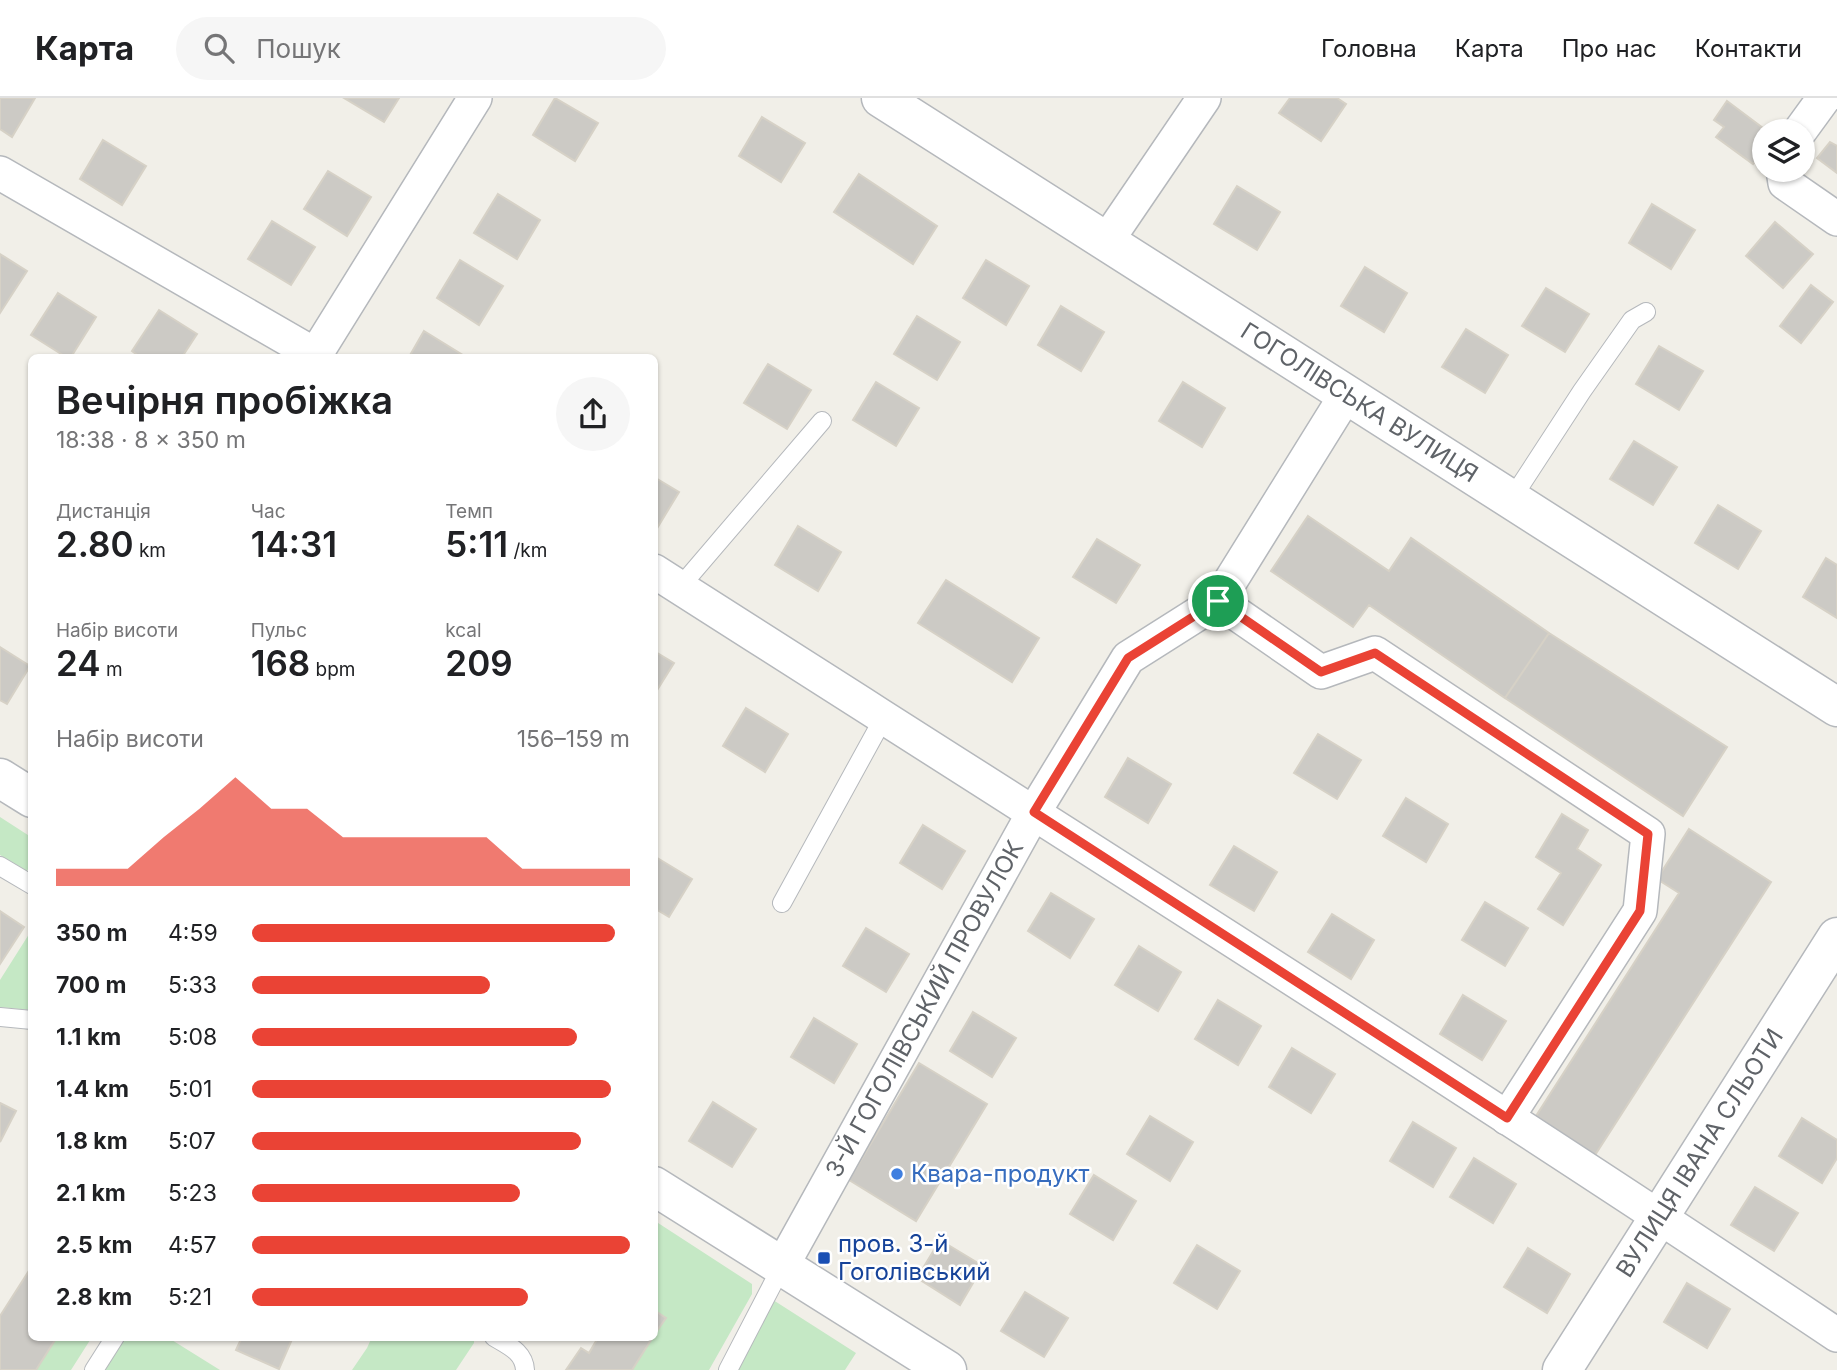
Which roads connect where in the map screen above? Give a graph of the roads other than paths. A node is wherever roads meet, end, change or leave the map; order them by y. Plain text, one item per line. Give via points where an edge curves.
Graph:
1 (475, 98) edge
2 (881, 98) edge
3 (1204, 98) edge
4 (1824, 98) edge
5 (1809, 119) edge
6 (0, 173) edge
7 (1786, 182) edge
8 (1837, 219) edge
9 (1106, 242) junction
10 (1646, 312) dead end
11 (313, 354) edge
12 (317, 354) edge
13 (1346, 396) junction
14 (822, 421) dead end
15 (1511, 500) junction
16 (667, 579) edge
17 (1218, 601) junction
18 (1837, 707) edge
19 (883, 719) junction
20 (0, 778) edge
21 (28, 796) edge
22 (1034, 812) junction
23 (0, 866) edge
24 (28, 883) edge
25 (782, 903) dead end
26 (1837, 937) edge
27 (0, 1017) edge
28 (28, 1020) edge
29 (1507, 1118) junction
30 (658, 1188) edge
31 (1659, 1216) junction
32 (782, 1266) junction
33 (1837, 1335) edge
34 (112, 1341) edge
35 (501, 1341) edge
36 (94, 1370) edge
37 (526, 1370) edge
38 (728, 1370) edge
39 (947, 1370) edge
40 (1562, 1370) edge

1 - 12 street
2 - 9 street, ГОГОЛІВСЬКА ВУЛИЦЯ
3 - 9 street
4 - 5 street
6 - 11 street
7 - 8 street
9 - 13 street, ГОГОЛІВСЬКА ВУЛИЦЯ
10 - 15 lane via 1632,320 1581,391
13 - 15 street, ГОГОЛІВСЬКА ВУЛИЦЯ
13 - 17 street, 3-Й ГОГОЛІВСЬКИЙ ПРОВУЛОК
14 - 16 lane
15 - 18 street, ГОГОЛІВСЬКА ВУЛИЦЯ
16 - 19 street
17 - 22 street, 3-Й ГОГОЛІВСЬКИЙ ПРОВУЛОК via 1128,658
17 - 29 street via 1321,672 1375,653 1648,834 1640,911
19 - 22 street
19 - 25 lane
20 - 21 street
22 - 29 street
22 - 32 street, 3-Й ГОГОЛІВСЬКИЙ ПРОВУЛОК
23 - 24 lane
26 - 31 street, ВУЛИЦЯ ІВАНА СЛЬОТИ
27 - 28 lane
29 - 31 street
30 - 32 street
31 - 33 street
31 - 40 street, ВУЛИЦЯ ІВАНА СЛЬОТИ
32 - 38 lane
32 - 39 street
34 - 36 lane
35 - 37 lane via 516,1350

